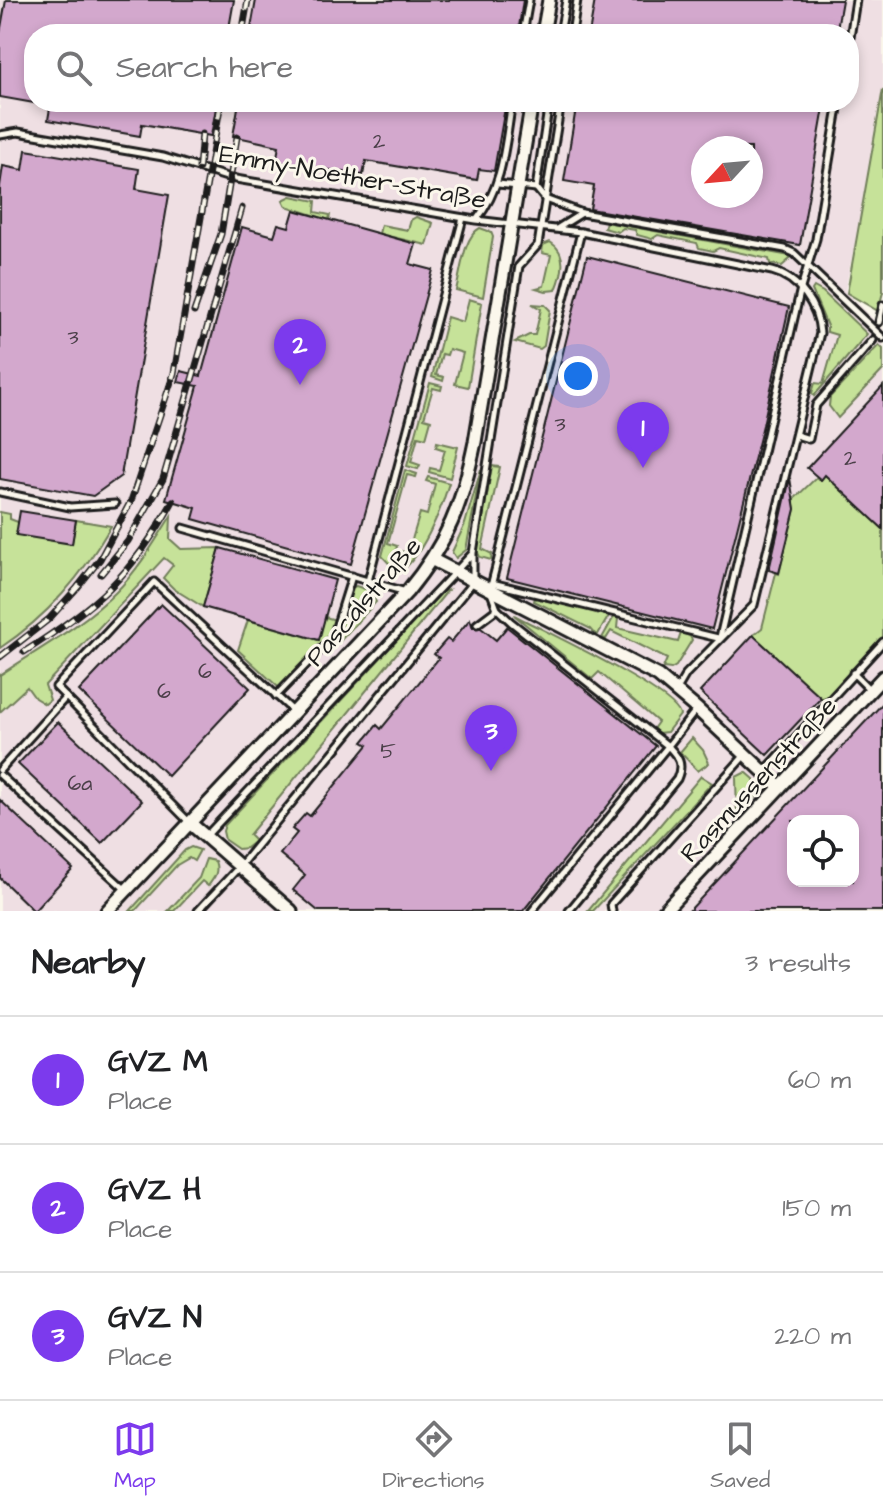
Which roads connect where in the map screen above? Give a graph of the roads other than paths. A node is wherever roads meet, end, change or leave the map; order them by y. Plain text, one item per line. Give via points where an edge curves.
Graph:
1 (529, 0) edge
2 (549, 0) edge
3 (566, 0) edge
4 (577, 0) edge
5 (856, 0) edge
6 (525, 24) edge
7 (545, 24) edge
8 (562, 24) edge
9 (573, 24) edge
10 (852, 24) edge
11 (510, 112) edge
12 (530, 112) edge
13 (547, 112) edge
14 (559, 112) edge
15 (837, 112) edge
16 (0, 135) edge
17 (498, 184) junction
18 (517, 186) junction
19 (536, 188) junction
20 (545, 199) junction
21 (582, 213) junction
22 (463, 218) junction
23 (476, 220) junction
24 (511, 223) junction
25 (541, 227) junction
26 (557, 229) junction
27 (581, 232) junction
28 (808, 267) junction
29 (801, 288) junction
30 (883, 305) edge
31 (879, 322) dead end
32 (883, 338) edge
33 (873, 340) dead end
34 (804, 401) junction
35 (816, 405) junction
36 (796, 435) junction
37 (0, 492) edge
38 (115, 504) dead end
39 (183, 528) dead end
40 (473, 553) junction
41 (433, 560) junction
42 (456, 573) junction
43 (352, 576) junction
44 (368, 581) junction
45 (473, 582) junction
46 (491, 587) junction
47 (407, 592) junction
48 (497, 609) junction
49 (477, 624) dead end
50 (719, 638) junction
51 (883, 642) edge
52 (853, 673) junction
53 (883, 677) edge
54 (870, 690) junction
55 (676, 691) junction
56 (276, 696) junction
57 (66, 697) junction
58 (697, 709) junction
59 (293, 712) junction
60 (668, 746) junction
61 (746, 754) junction
62 (764, 772) junction
63 (0, 773) edge
64 (780, 787) junction
65 (190, 823) junction
66 (205, 836) junction
67 (239, 867) junction
68 (126, 890) junction
69 (107, 911) edge
70 (198, 911) edge
71 (291, 911) edge
72 (532, 911) edge
73 (569, 911) edge
74 (612, 911) edge
75 (664, 911) edge

1 - 6 lane
2 - 7 street
3 - 8 lane
4 - 9 lane
5 - 10 lane
11 - 17 lane
12 - 18 street, Pascalstraße
13 - 19 lane
14 - 20 lane
15 - 28 lane
16 - 22 lane, Emmy-Noether-Straße via 18,132 163,157 230,178
17 - 18 lane
17 - 23 lane
18 - 19 lane
18 - 24 street, Pascalstraße
19 - 20 lane
20 - 21 lane
20 - 25 lane
21 - 26 lane
21 - 28 lane via 785,249
22 - 23 lane, Emmy-Noether-Straße
22 - 44 lane
23 - 24 lane, Emmy-Noether-Straße
24 - 25 lane, Emmy-Noether-Straße
24 - 41 street, Pascalstraße via 466,485
25 - 26 lane, Emmy-Noether-Straße
25 - 40 lane via 538,245 519,266
26 - 27 lane, Emmy-Noether-Straße
27 - 29 lane, Emmy-Noether-Straße via 772,271
27 - 46 lane
28 - 29 lane
28 - 32 lane
29 - 34 lane via 820,333
29 - 50 lane
30 - 31 lane
33 - 35 lane
34 - 35 lane
34 - 36 lane
35 - 36 lane via 809,439
36 - 50 lane via 754,605
37 - 38 lane via 70,507
39 - 43 lane
40 - 42 lane
40 - 45 lane
41 - 42 street
41 - 47 street, Pascalstraße
42 - 45 street
42 - 66 lane
43 - 44 lane
43 - 56 lane via 333,637
44 - 47 lane
45 - 46 street
45 - 67 lane
46 - 48 lane
46 - 50 lane
46 - 55 street via 658,676
47 - 59 street, Pascalstraße
48 - 49 lane
48 - 60 lane
50 - 55 lane
51 - 52 lane
52 - 54 lane
52 - 62 lane
53 - 54 street, Rasmussenstraße
54 - 64 street, Rasmussenstraße
55 - 58 street
56 - 57 lane via 154,582 56,687
56 - 59 lane
57 - 63 lane
57 - 65 lane
58 - 60 lane
58 - 61 street
59 - 65 street, Pascalstraße
60 - 72 lane
60 - 73 lane via 680,761 677,779
61 - 62 street
61 - 74 lane via 611,904
62 - 64 street
63 - 68 lane
64 - 75 street, Rasmussenstraße
65 - 66 street
65 - 68 street, Pascalstraße
66 - 67 street
67 - 70 lane
67 - 71 street
68 - 69 street, Pascalstraße

